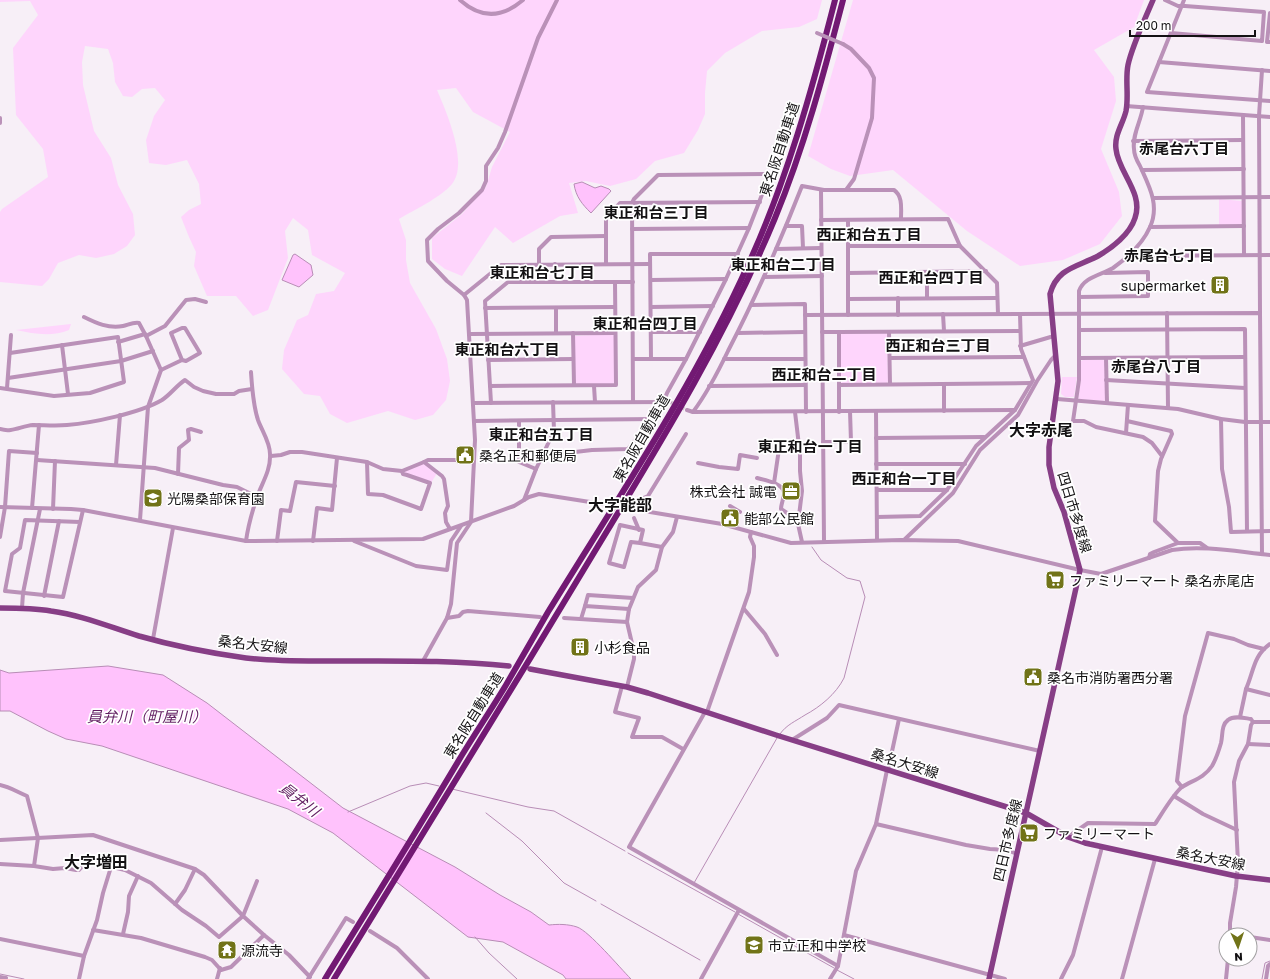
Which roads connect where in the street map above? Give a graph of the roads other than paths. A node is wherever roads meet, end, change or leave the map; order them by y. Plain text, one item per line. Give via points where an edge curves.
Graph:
1 (460, 0) edge
2 (524, 0) edge
3 (557, 0) edge
4 (835, 0) edge
5 (843, 0) edge
6 (1153, 0) edge
7 (1165, 0) edge
8 (1184, 0) edge
9 (1182, 6) junction
10 (1270, 13) edge
11 (816, 33) dead end
12 (1171, 33) junction
13 (1270, 42) edge
14 (1159, 62) junction
15 (1262, 70) junction
16 (1270, 71) edge
17 (1260, 101) junction
18 (1270, 101) edge
19 (1126, 106) junction
20 (1143, 107) junction
21 (1243, 115) junction
22 (1259, 116) junction
23 (1270, 117) edge
24 (0, 118) edge
25 (0, 123) edge
26 (1243, 140) junction
27 (1133, 141) junction
28 (1244, 169) junction
29 (1142, 170) junction
30 (820, 190) junction
31 (846, 190) junction
32 (1259, 197) junction
33 (1270, 197) edge
34 (1154, 198) junction
35 (1244, 198) junction
36 (760, 202) junction
37 (632, 203) junction
38 (901, 219) junction
39 (821, 220) junction
40 (848, 220) junction
41 (786, 226) junction
42 (1244, 226) junction
43 (1150, 227) junction
44 (749, 228) junction
45 (632, 229) junction
46 (606, 236) junction
47 (848, 246) junction
48 (960, 246) junction
49 (776, 248) junction
50 (803, 248) junction
51 (821, 248) junction
52 (738, 254) junction
53 (1244, 255) junction
54 (1260, 255) junction
55 (1270, 255) edge
56 (1128, 256) junction
57 (539, 264) junction
58 (556, 264) junction
59 (606, 264) junction
60 (633, 264) junction
61 (650, 264) junction
62 (986, 271) junction
63 (848, 272) junction
64 (926, 272) junction
65 (1104, 273) junction
66 (822, 276) junction
67 (764, 277) junction
68 (651, 280) junction
69 (726, 280) junction
70 (556, 282) junction
71 (615, 282) junction
72 (633, 282) junction
73 (464, 295) junction
74 (1079, 297) junction
75 (898, 298) junction
76 (927, 298) junction
77 (997, 298) junction
78 (848, 299) junction
79 (206, 302) dead end
80 (751, 305) junction
81 (651, 306) junction
82 (713, 306) junction
83 (615, 307) junction
84 (485, 308) junction
85 (556, 308) junction
86 (1260, 312) junction
87 (1079, 313) junction
88 (1168, 313) junction
89 (943, 314) junction
90 (998, 314) junction
91 (1020, 314) junction
92 (1052, 314) junction
93 (805, 315) junction
94 (822, 315) junction
95 (848, 315) junction
96 (898, 315) junction
97 (84, 317) dead end
98 (166, 324) junction
99 (1079, 330) junction
100 (1167, 330) junction
101 (944, 331) junction
102 (1020, 331) junction
103 (651, 332) junction
104 (700, 332) junction
105 (805, 332) junction
106 (822, 332) junction
107 (838, 332) junction
108 (889, 332) junction
109 (171, 333) junction
110 (556, 333) junction
111 (573, 333) junction
112 (615, 333) junction
113 (738, 333) junction
114 (470, 334) junction
115 (487, 334) junction
116 (11, 335) dead end
117 (146, 335) junction
118 (1054, 336) junction
119 (118, 342) junction
120 (62, 345) junction
121 (1020, 346) junction
122 (153, 352) junction
123 (10, 353) junction
124 (1056, 355) junction
125 (1024, 357) junction
126 (1168, 357) junction
127 (1245, 357) junction
128 (890, 358) junction
129 (1079, 358) junction
130 (1106, 358) junction
131 (573, 359) junction
132 (633, 359) junction
133 (651, 359) junction
134 (686, 359) junction
135 (724, 359) junction
136 (805, 359) junction
137 (182, 360) junction
138 (488, 360) junction
139 (121, 361) junction
140 (65, 370) junction
141 (161, 370) junction
142 (251, 372) dead end
143 (8, 378) junction
144 (1106, 380) junction
145 (1031, 383) junction
146 (1168, 383) junction
147 (890, 384) junction
148 (944, 384) junction
149 (574, 385) junction
150 (805, 385) junction
151 (839, 385) junction
152 (490, 386) junction
153 (594, 386) junction
154 (710, 386) junction
155 (0, 388) edge
156 (7, 388) junction
157 (1245, 388) junction
158 (252, 389) junction
159 (68, 394) junction
160 (1057, 399) junction
161 (1076, 400) junction
162 (664, 401) junction
163 (553, 402) junction
164 (595, 402) junction
165 (633, 402) junction
166 (670, 402) tunnel mouth
167 (473, 403) junction
168 (491, 403) junction
169 (1107, 403) junction
170 (1128, 404) junction
171 (148, 407) junction
172 (1168, 408) junction
173 (687, 410) tunnel mouth
174 (1015, 410) junction
175 (822, 411) junction
176 (876, 411) junction
177 (944, 411) junction
178 (693, 412) junction
179 (795, 412) junction
180 (806, 412) junction
181 (839, 412) junction
182 (850, 412) junction
183 (120, 415) junction
184 (655, 419) junction
185 (1221, 419) junction
186 (554, 420) junction
187 (474, 421) junction
188 (519, 421) junction
189 (1127, 421) junction
190 (1246, 422) junction
191 (1261, 422) junction
192 (1270, 422) edge
193 (39, 425) junction
194 (0, 429) edge
195 (201, 432) dead end
196 (1126, 433) junction
197 (686, 434) dead end
198 (985, 437) junction
199 (876, 438) junction
200 (823, 442) junction
201 (779, 449) dead end
202 (37, 453) junction
203 (543, 455) junction
204 (271, 456) junction
205 (1162, 456) junction
206 (337, 458) junction
207 (757, 458) dead end
208 (37, 460) junction
209 (474, 460) junction
210 (55, 461) junction
211 (367, 462) junction
212 (424, 462) junction
213 (698, 463) dead end
214 (876, 464) junction
215 (965, 464) junction
216 (116, 465) junction
217 (144, 466) junction
218 (536, 469) junction
219 (402, 471) junction
220 (178, 474) junction
221 (757, 478) dead end
222 (774, 483) junction
223 (335, 486) junction
224 (877, 490) junction
225 (947, 490) junction
226 (257, 497) junction
227 (640, 499) dead end
228 (524, 500) junction
229 (609, 505) dead end
230 (730, 506) dead end
231 (2, 507) edge
232 (32, 508) junction
233 (626, 508) dead end
234 (40, 509) junction
235 (53, 509) junction
236 (82, 510) junction
237 (740, 512) dead end
238 (677, 517) junction
239 (877, 517) junction
240 (634, 518) dead end
241 (140, 520) junction
242 (798, 520) junction
243 (38, 521) junction
244 (59, 521) junction
245 (80, 522) junction
246 (471, 522) junction
247 (461, 525) junction
248 (173, 528) junction
249 (450, 529) junction
250 (639, 530) junction
251 (1247, 531) junction
252 (1262, 531) junction
253 (1270, 531) edge
254 (751, 532) junction
255 (0, 537) edge
256 (351, 539) junction
257 (877, 540) junction
258 (904, 540) junction
259 (246, 541) junction
260 (277, 541) junction
261 (313, 541) junction
262 (824, 541) junction
263 (802, 542) junction
264 (640, 543) junction
265 (1178, 543) junction
266 (662, 547) junction
267 (1207, 548) junction
268 (1262, 554) junction
269 (1270, 555) edge
270 (1149, 558) junction
271 (1080, 570) junction
272 (23, 593) junction
273 (44, 596) junction
274 (633, 598) junction
275 (584, 606) junction
276 (0, 608) edge
277 (22, 608) junction
278 (629, 609) junction
279 (744, 609) junction
280 (540, 617) dead end
281 (447, 618) junction
282 (564, 618) dead end
283 (581, 619) junction
284 (627, 622) junction
285 (153, 639) junction
286 (1270, 644) edge
287 (1264, 649) junction
288 (777, 655) dead end
289 (423, 661) junction
290 (509, 666) dead end
291 (530, 669) dead end
292 (624, 687) junction
293 (1246, 689) junction
294 (1270, 695) edge
295 (706, 712) junction
296 (1240, 717) junction
297 (899, 719) junction
298 (1253, 722) junction
299 (1270, 722) edge
300 (792, 740) junction
301 (1248, 744) junction
302 (1270, 745) edge
303 (683, 750) junction
304 (1040, 751) junction
305 (888, 770) junction
306 (0, 785) edge
307 (1182, 787) junction
308 (1174, 796) junction
309 (1026, 813) junction
310 (876, 824) junction
311 (1237, 830) junction
312 (1068, 837) junction
313 (38, 838) junction
314 (0, 840) edge
315 (1102, 847) junction
316 (1017, 854) junction
317 (1156, 859) junction
318 (0, 864) edge
319 (34, 866) junction
320 (111, 867) junction
321 (195, 869) junction
322 (138, 876) junction
323 (1236, 876) junction
324 (1270, 880) edge
325 (257, 881) dead end
326 (380, 897) junction
327 (175, 904) junction
328 (738, 912) junction
329 (243, 916) junction
330 (353, 922) dead end
331 (1230, 927) edge
332 (93, 930) junction
333 (370, 931) dead end
334 (123, 934) junction
335 (264, 935) junction
336 (844, 935) junction
337 (1258, 938) edge
338 (0, 939) edge
339 (1270, 940) edge
340 (84, 956) junction
341 (1270, 964) edge
342 (1227, 967) edge
343 (220, 968) junction
344 (837, 968) junction
345 (0, 977) edge
346 (989, 977) edge
347 (6, 978) edge
348 (309, 978) edge
349 (79, 979) edge
350 (217, 979) edge
351 (325, 979) edge
352 (334, 979) edge
353 (428, 979) edge
354 (701, 979) edge
355 (830, 979) edge
356 (1005, 979) edge
357 (1061, 979) edge
358 (1122, 979) edge
359 (1226, 979) edge
360 (1266, 979) edge

1 - 2 street via 484,14 504,13
3 - 73 street via 538,38 505,132 486,166 486,181 482,190 427,240 428,260
4 - 326 highway, 東名阪自動車道 via 812,87 784,174 733,298 639,467 452,771
5 - 326 highway, 東名阪自動車道 via 791,177 755,265 718,342 645,470 459,776
6 - 19 main road, 四日市多度線 via 1128,66
7 - 9 street
8 - 9 street
9 - 12 street
9 - 12 street via 1264,12 1262,41
10 - 13 street via 1267,42
11 - 31 street, bridge via 851,49 869,68 874,78 872,118 854,179
12 - 14 street
14 - 15 street
14 - 17 street via 1147,92
15 - 16 street
15 - 17 street
17 - 18 street
17 - 22 street
19 - 20 street
19 - 92 main road, 四日市多度線 via 1116,148 1136,199 1135,218 1123,236 1109,249 1067,270 1058,279 1050,294
20 - 21 street
20 - 27 street
21 - 22 street
21 - 26 street
22 - 23 street
22 - 32 street
24 - 25 street
26 - 27 street
26 - 28 street
27 - 29 street via 1134,151
28 - 29 street
28 - 35 street
29 - 34 street
30 - 31 street
30 - 39 street
30 - 41 street via 802,186
31 - 38 street via 896,191 900,198
32 - 33 street
32 - 35 street
32 - 54 street
34 - 35 street
34 - 43 street via 1154,214
35 - 42 street
36 - 37 street
36 - 37 street via 770,174 658,175
36 - 44 street
37 - 45 street
37 - 46 street via 620,203 606,218
38 - 40 street
38 - 48 street via 948,219
39 - 40 street
39 - 51 street
40 - 47 street
41 - 49 street
41 - 50 street via 802,226
42 - 43 street
42 - 53 street
43 - 56 street
44 - 45 street
44 - 52 street
45 - 60 street
46 - 57 street via 551,237 539,249
46 - 59 street
47 - 48 street
47 - 63 street
48 - 62 street
49 - 50 street
49 - 67 street
50 - 51 street
51 - 66 street
52 - 61 street via 650,254
52 - 69 street
53 - 54 street
53 - 56 street
54 - 55 street
54 - 86 street
56 - 65 street
57 - 58 street
57 - 73 street via 501,265
58 - 59 street
58 - 70 street
59 - 60 street
60 - 61 street
60 - 72 street
61 - 68 street
62 - 64 street
62 - 77 street via 997,283
63 - 64 street
63 - 78 street
64 - 76 street
65 - 74 street via 1084,282
65 - 74 street via 1148,272 1148,296
66 - 67 street
66 - 94 street
67 - 80 street
68 - 69 street
68 - 81 street
69 - 82 street
70 - 71 street
70 - 84 street via 508,282 485,301
71 - 72 street
71 - 83 street
72 - 132 street
73 - 114 street via 467,300
74 - 87 street
75 - 76 street
75 - 78 street
75 - 96 street
76 - 77 street
77 - 90 street
78 - 95 street
79 - 98 street via 186,300
80 - 93 street via 805,304
80 - 113 street
81 - 82 street
81 - 103 street
82 - 104 street
83 - 85 street
83 - 112 street
84 - 85 street
84 - 115 street
85 - 110 street
86 - 88 street
86 - 191 street
87 - 88 street
87 - 92 street
87 - 99 street
88 - 100 street
89 - 90 street
89 - 96 street
89 - 101 street
90 - 91 street
91 - 92 street
91 - 102 street
92 - 118 main road, 四日市多度線
93 - 94 street
93 - 105 street
94 - 95 street
94 - 106 street
95 - 96 street
97 - 117 street via 100,325 124,326 136,322
98 - 109 street
98 - 117 street
99 - 100 street
99 - 129 street
100 - 126 street
100 - 127 street via 1245,329
101 - 102 street
101 - 108 street
102 - 121 street
103 - 104 street
103 - 133 street
104 - 134 street
105 - 113 street
105 - 136 street
106 - 107 street
106 - 175 street
107 - 108 street
107 - 151 street
108 - 128 street
109 - 137 street
109 - 137 street via 185,328 200,354
110 - 111 street
110 - 115 street
111 - 112 street
111 - 131 street
112 - 153 street via 616,385
113 - 135 street
114 - 115 street
114 - 167 street
115 - 138 street
116 - 123 street
117 - 119 street
117 - 122 street
118 - 121 street
118 - 124 main road, 四日市多度線
119 - 120 street via 118,337
119 - 139 street
120 - 123 street
120 - 140 street
121 - 125 street
122 - 139 street
122 - 141 street
123 - 143 street
124 - 160 main road, 四日市多度線
124 - 258 street via 1037,381 1018,415 980,450 953,493
125 - 128 street
125 - 145 street via 1033,380
126 - 127 street
126 - 130 street
126 - 146 street
127 - 157 street
128 - 147 street
129 - 130 street
129 - 161 street
130 - 144 street
131 - 138 street
131 - 149 street
132 - 133 street
132 - 165 street
133 - 134 street
134 - 162 street
135 - 136 street
135 - 154 street
136 - 150 street
137 - 141 street
138 - 152 street
139 - 140 street
139 - 159 street via 124,382 90,392
140 - 143 street
140 - 159 street
141 - 171 street
142 - 158 street
143 - 156 street
144 - 146 street
144 - 169 street
145 - 148 street
145 - 174 street
146 - 157 street
146 - 172 street
147 - 148 street
147 - 151 street
148 - 177 street
149 - 152 street
149 - 153 street
150 - 154 street
150 - 180 street
151 - 181 street
152 - 168 street
153 - 164 street
154 - 178 street
155 - 156 street
156 - 159 street via 54,396
157 - 190 street
158 - 171 street via 234,394 216,394 194,387 185,380 168,395
158 - 204 street via 258,419
160 - 161 street
160 - 271 main road, 四日市多度線 via 1049,446 1050,475 1064,512
161 - 169 street
161 - 196 street via 1073,421 1084,421 1096,427
162 - 165 street
162 - 166 street
162 - 184 street
163 - 164 street
163 - 168 street
163 - 186 street
164 - 165 street
167 - 168 street
167 - 187 street
169 - 170 street
170 - 172 street
170 - 189 street
171 - 183 street
171 - 217 street
172 - 185 street
173 - 178 street
174 - 177 street
174 - 198 street
175 - 180 street
175 - 181 street
175 - 200 street
176 - 177 street
176 - 182 street
176 - 199 street
178 - 179 street
179 - 180 street
179 - 242 street via 802,491
181 - 182 street
182 - 200 street via 851,442
183 - 193 street via 66,425
183 - 216 street
184 - 186 street
184 - 203 street via 628,449
185 - 190 street
185 - 251 street via 1222,469 1231,532
186 - 188 street
186 - 203 street via 554,431
187 - 188 street
187 - 209 street
188 - 218 street via 519,462
189 - 196 street
189 - 205 street via 1171,431
190 - 191 street
190 - 251 street
191 - 192 street
191 - 252 street
193 - 194 street via 7,431
193 - 202 street
195 - 220 street via 188,430 189,440 181,445 178,451
196 - 205 street via 1148,439
197 - 227 street via 648,496
198 - 199 street
198 - 215 street
199 - 214 street
200 - 262 street
201 - 222 street
202 - 208 street
202 - 231 street via 9,451
203 - 218 street
204 - 206 street via 302,452
204 - 226 street via 268,473
205 - 265 street via 1157,481 1156,521
206 - 211 street
206 - 223 street
207 - 213 street via 740,455 738,469
208 - 210 street
208 - 232 street
209 - 212 street
209 - 246 street
210 - 216 street
210 - 235 street
211 - 219 street
211 - 219 street via 368,494 383,495 421,510 430,483 407,476
212 - 219 street
212 - 249 street via 444,480 448,506 445,513 446,522
214 - 215 street
214 - 224 street
215 - 225 street
216 - 217 street
217 - 220 street
217 - 241 street
218 - 228 street
220 - 226 street via 237,487
221 - 222 street
222 - 242 street via 784,494 781,509
223 - 260 street via 296,482 290,511 281,510
223 - 261 street via 332,510 316,508
224 - 225 street
224 - 239 street
225 - 239 street via 920,516
226 - 259 street
228 - 229 street via 543,494
228 - 246 street
230 - 237 street
231 - 232 street
231 - 255 street
232 - 234 street
233 - 238 street
234 - 235 street
234 - 243 street
235 - 236 street
236 - 241 street
236 - 245 street
238 - 254 street via 722,524
238 - 266 street via 673,532
239 - 257 street
240 - 250 street
241 - 248 street
242 - 263 street
243 - 244 street
243 - 272 street
243 - 272 street via 25,520 20,548 12,554 5,591
244 - 245 street
244 - 273 street
245 - 273 street via 63,597
246 - 247 street
246 - 281 street via 457,543 451,604
247 - 249 street
247 - 256 street via 451,541 447,570 416,566
248 - 259 street
248 - 285 street
249 - 256 street via 423,539
250 - 264 street via 643,530
250 - 264 street via 620,525 609,563 624,567 631,542
251 - 252 street
252 - 253 street
252 - 268 street
254 - 263 street via 783,541
254 - 279 street via 754,557 751,586
256 - 261 street
257 - 258 street
257 - 262 street
258 - 271 street via 958,541
259 - 260 street
260 - 261 street
262 - 263 street
264 - 266 street
265 - 267 street via 1200,543
265 - 270 street via 1154,552
266 - 274 street via 656,570 638,587
267 - 268 street
267 - 270 street via 1172,550
268 - 269 street
270 - 271 street via 1101,574
271 - 304 main road, 四日市多度線
272 - 273 street
272 - 277 street
274 - 275 street via 588,595
274 - 278 street
275 - 278 street
275 - 283 street
276 - 277 main road, 桑名大安線
277 - 285 main road, 桑名大安線 via 52,610
278 - 284 street
279 - 288 street
279 - 295 street
280 - 281 street via 468,611
281 - 289 street
282 - 283 street
283 - 284 street
284 - 292 street via 634,659
285 - 289 main road, 桑名大安線 via 248,658 297,661
286 - 287 street
287 - 293 street via 1256,661
287 - 307 street via 1208,634 1185,716 1177,780
289 - 290 main road, 桑名大安線
291 - 292 main road, 桑名大安線
292 - 295 main road, 桑名大安線
292 - 303 street via 615,712 638,718 632,738 662,737
293 - 294 street
293 - 296 street
295 - 300 main road, 桑名大安線
295 - 303 street
296 - 298 street via 1252,719
296 - 307 street via 1231,718 1226,722 1214,760 1207,772 1196,781
297 - 300 street via 838,705 828,718
297 - 304 street
297 - 305 street
298 - 299 street
298 - 301 street
300 - 305 main road, 桑名大安線
301 - 302 street
301 - 311 street via 1234,782
303 - 328 street via 629,847
304 - 309 main road, 四日市多度線
305 - 309 main road, 桑名大安線
305 - 310 street
306 - 313 street via 27,796
307 - 308 street
308 - 311 street via 1203,814
308 - 312 street via 1155,824 1088,823
309 - 312 main road, 桑名大安線
309 - 316 main road, 四日市多度線
310 - 316 street
310 - 336 street via 858,865
311 - 323 street
312 - 315 main road, 桑名大安線
313 - 314 street
313 - 319 street
313 - 321 street via 97,836
315 - 317 main road, 桑名大安線
315 - 357 street via 1073,955
316 - 346 main road, 四日市多度線
317 - 323 main road, 桑名大安線
317 - 358 street
318 - 319 street
319 - 320 street via 79,870 87,861
320 - 322 street
320 - 332 street
321 - 327 street
321 - 329 street via 204,875
322 - 327 street via 151,883
322 - 334 street via 129,896
323 - 324 main road, 桑名大安線
323 - 331 street
325 - 329 street
326 - 351 highway, 東名阪自動車道
326 - 352 highway, 東名阪自動車道
327 - 329 street via 219,937
328 - 344 street
328 - 354 street
329 - 335 street
330 - 348 street via 346,918
332 - 334 street
332 - 340 street
333 - 353 street via 397,948
334 - 343 street via 205,957
335 - 343 street via 231,967 221,970
335 - 348 street via 288,955
336 - 344 street
336 - 346 street
337 - 339 street
338 - 340 street
340 - 349 street
341 - 360 street
342 - 359 street
343 - 350 street
344 - 355 street
345 - 347 street
346 - 356 street

